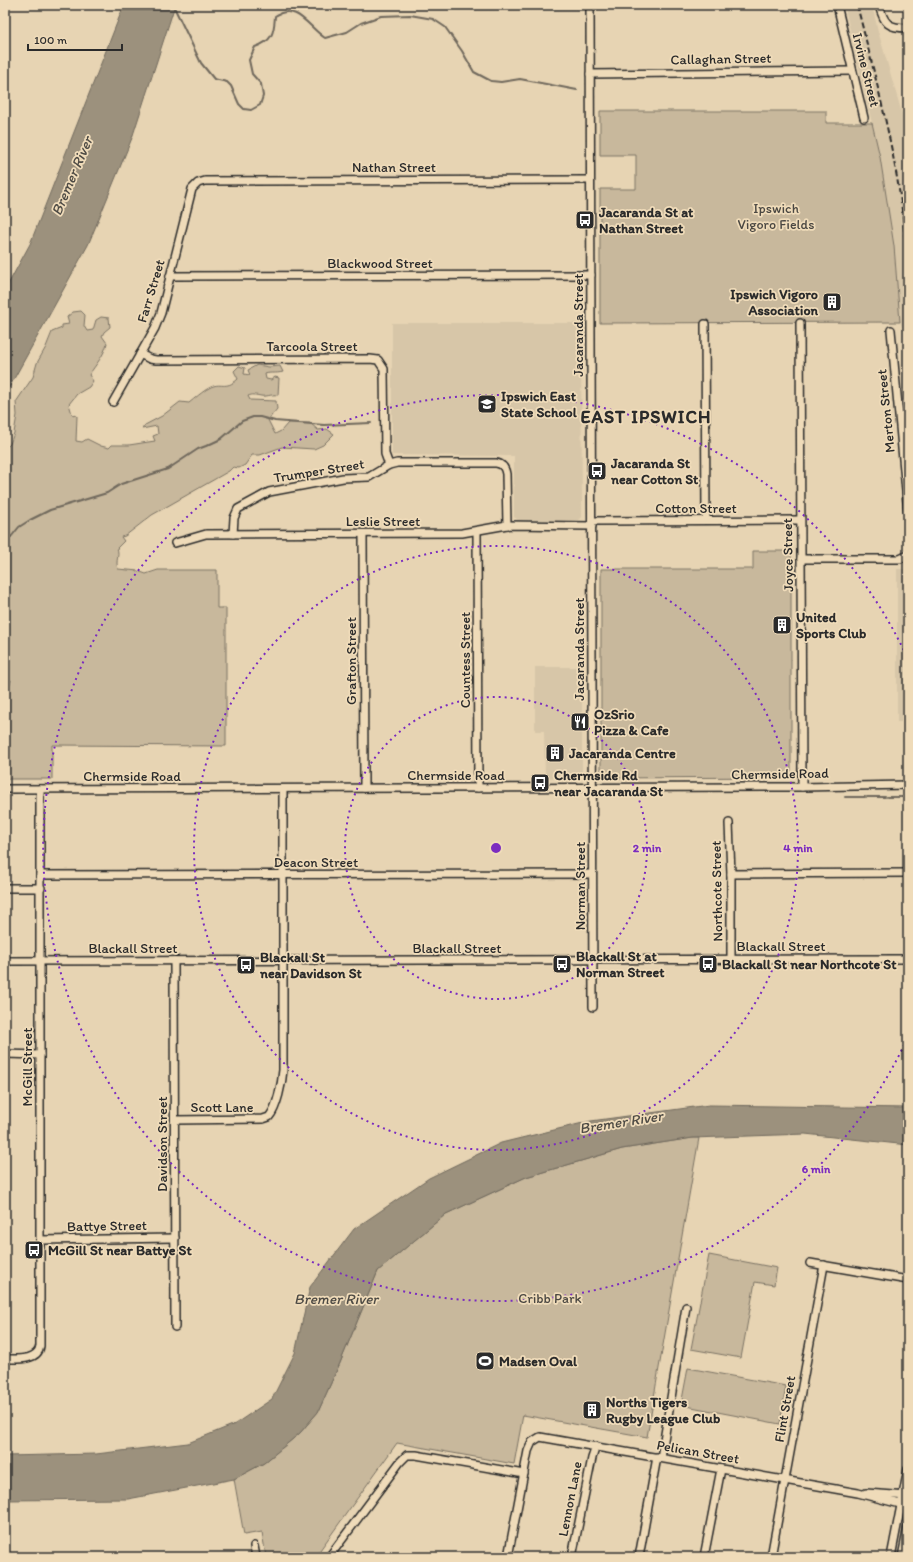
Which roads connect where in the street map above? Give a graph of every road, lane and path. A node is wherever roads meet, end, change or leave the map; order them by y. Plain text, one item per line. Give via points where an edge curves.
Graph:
1 (590, 5) edge
2 (837, 5) edge
3 (879, 5) edge
4 (908, 28) edge
5 (852, 71) junction
6 (590, 74) junction
7 (864, 118) dead end
8 (590, 180) junction
9 (198, 183) joint
10 (591, 275) junction
11 (170, 276) junction
12 (800, 322) dead end
13 (705, 324) dead end
14 (891, 330) dead end
15 (140, 354) junction
16 (113, 402) dead end
17 (389, 465) junction
18 (908, 513) edge
19 (706, 520) junction
20 (800, 520) junction
21 (592, 524) junction
22 (507, 525) junction
23 (478, 531) junction
24 (233, 534) junction
25 (363, 534) junction
26 (175, 543) dead end
27 (908, 555) edge
28 (801, 559) junction
29 (908, 785) edge
30 (802, 787) junction
31 (364, 788) junction
32 (478, 788) junction
33 (592, 788) junction
34 (5, 789) edge
35 (40, 789) junction
36 (283, 789) junction
37 (729, 823) dead end
38 (908, 873) edge
39 (592, 874) junction
40 (731, 874) junction
41 (40, 875) junction
42 (284, 875) junction
43 (5, 888) edge
44 (40, 888) junction
45 (731, 959) junction
46 (908, 959) edge
47 (283, 960) junction
48 (593, 960) junction
49 (5, 961) edge
50 (41, 961) junction
51 (174, 961) junction
52 (593, 1007) dead end
53 (5, 1054) edge
54 (40, 1055) junction
55 (175, 1120) junction
56 (175, 1238) junction
57 (40, 1240) junction
58 (810, 1263) dead end
59 (824, 1265) junction
60 (908, 1280) edge
61 (686, 1307) dead end
62 (176, 1327) dead end
63 (5, 1359) edge
64 (596, 1446) junction
65 (659, 1458) junction
66 (721, 1469) junction
67 (908, 1469) edge
68 (524, 1474) junction
69 (785, 1480) junction
70 (858, 1493) junction
71 (905, 1496) edge
72 (900, 1504) junction
73 (908, 1506) edge
74 (908, 1527) edge
75 (254, 1546) dead end
76 (256, 1557) edge
77 (329, 1557) edge
78 (508, 1557) edge
79 (572, 1557) edge
80 (639, 1557) edge
81 (704, 1557) edge
82 (771, 1557) edge
83 (891, 1557) edge
84 (902, 1557) edge

1 - 6 street, Jacaranda Street
2 - 5 street, Irvine Street
3 - 4 street via 882,18 890,25
5 - 6 street, Callaghan Street
5 - 7 street, Irvine Street
6 - 8 street, Jacaranda Street
8 - 9 street, Nathan Street
8 - 10 street, Jacaranda Street
9 - 11 street, Farr Street via 192,189
10 - 11 street, Blackwood Street
10 - 21 street, Jacaranda Street
11 - 15 street, Farr Street via 161,313
12 - 20 street, Joyce Street
13 - 19 street
14 - 18 street, Merton Street
15 - 16 street, Farr Street
15 - 17 street, Tarcoola Street via 156,360 378,360 384,369 385,453
17 - 22 street, Trumper Street via 496,463 503,466 506,474
17 - 24 street, Trumper Street via 369,477 343,478 265,493 236,512
19 - 20 street, Cotton Street
19 - 21 street, Cotton Street
20 - 28 street, Joyce Street
21 - 22 street, Leslie Street
21 - 33 street, Jacaranda Street
22 - 23 street, Leslie Street
23 - 25 street, Leslie Street
23 - 32 street, Countess Street
24 - 25 street, Leslie Street
24 - 26 street, Leslie Street via 206,534
25 - 31 street, Grafton Street
27 - 28 street via 900,559
28 - 30 street, Joyce Street
29 - 30 street, Chermside Road
30 - 33 street, Chermside Road
31 - 32 street, Chermside Road
31 - 36 street, Chermside Road
32 - 33 street, Chermside Road
33 - 39 street, Norman Street
34 - 35 street, Chermside Road
35 - 36 street, Chermside Road
35 - 41 street, McGill Street
36 - 42 street
37 - 40 street, Northcote Street
38 - 40 street
39 - 42 street, Deacon Street
39 - 48 street, Norman Street
40 - 45 street, Northcote Street
41 - 42 street, Deacon Street
41 - 44 street, McGill Street
42 - 47 street
43 - 44 street
44 - 50 street, McGill Street
45 - 46 street, Blackall Street
45 - 48 street, Blackall Street
47 - 48 street, Blackall Street
47 - 51 street, Blackall Street
47 - 55 street, Scott Lane via 283,1074 269,1118
48 - 52 street, Norman Street
49 - 50 street, Blackall Street
50 - 51 street, Blackall Street
50 - 54 street, McGill Street
51 - 55 street, Davidson Street
53 - 54 street
54 - 57 street, McGill Street
55 - 56 street, Davidson Street
56 - 57 street, Battye Street
56 - 62 street, Davidson Street
57 - 63 street, McGill Street via 39,1351 31,1357
58 - 59 street
59 - 60 street
59 - 69 street, Flint Street
61 - 65 street
64 - 65 street, Pelican Street
64 - 68 street, Pelican Street via 543,1437 535,1439 529,1449
64 - 79 street, Lennon Lane
65 - 66 street, Pelican Street
65 - 80 street
66 - 69 street, Pelican Street
66 - 81 street
67 - 71 street
68 - 77 street via 416,1455 405,1456
68 - 78 street
69 - 70 street, Pelican Street
69 - 82 street, Flint Street
70 - 71 street, Pelican Street
70 - 72 street, Pelican Street
71 - 72 street
72 - 73 street, Pelican Street
72 - 83 street
74 - 84 street
75 - 76 street

